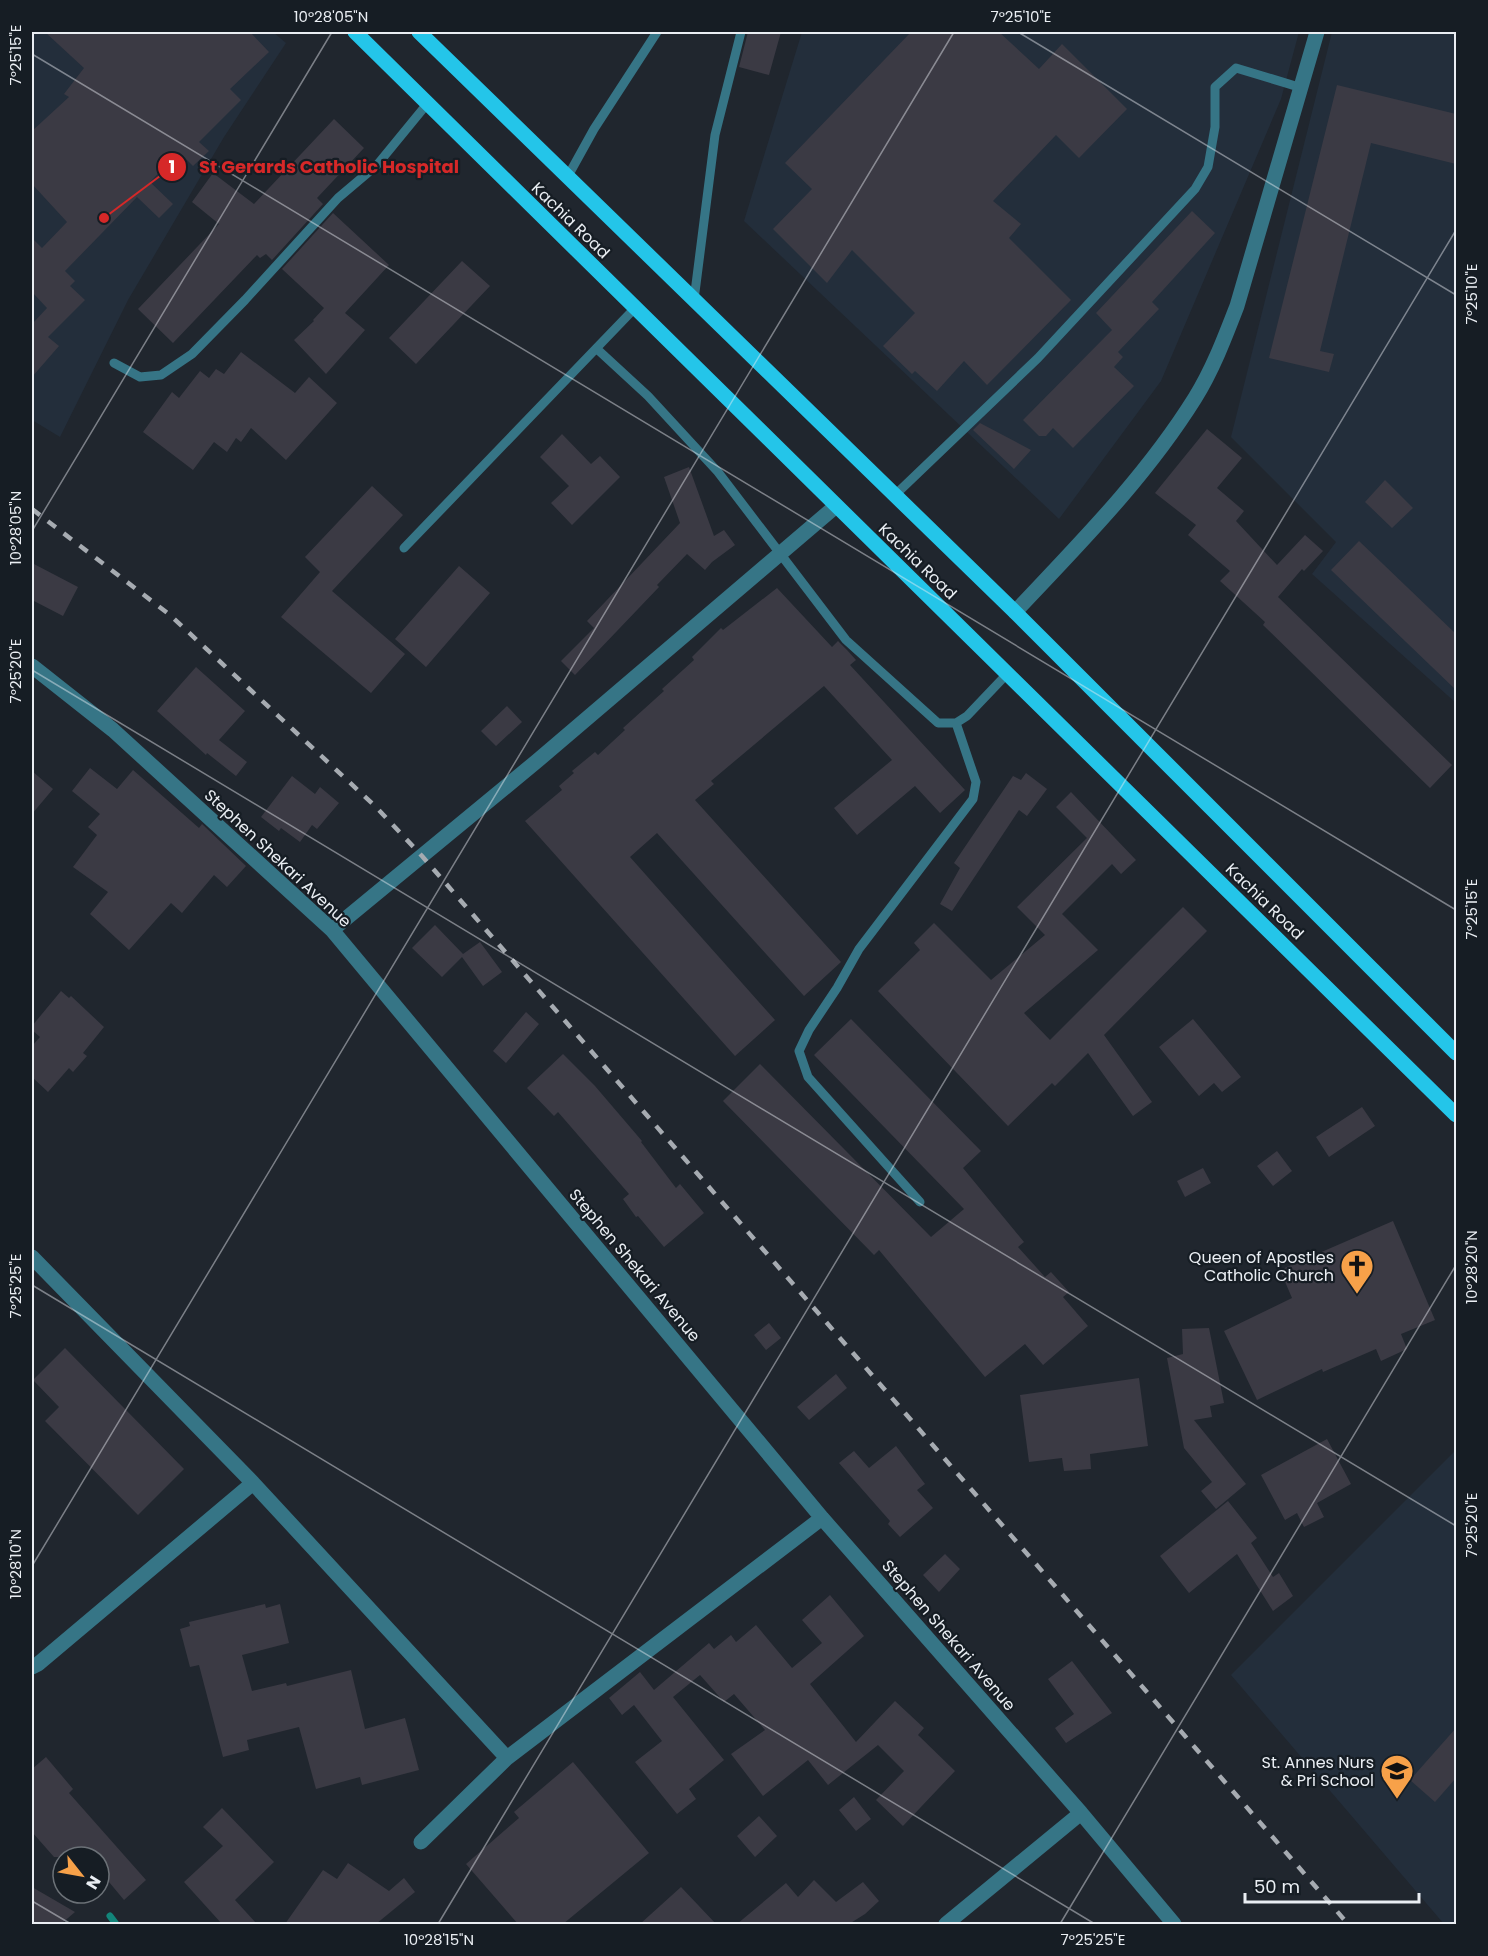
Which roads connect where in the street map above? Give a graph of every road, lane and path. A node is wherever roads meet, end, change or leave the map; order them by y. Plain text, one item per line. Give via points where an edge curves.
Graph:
1 (355, 32) edge
2 (419, 32) edge
3 (657, 32) edge
4 (741, 32) edge
5 (1317, 32) edge
6 (1302, 88) junction
7 (427, 104) junction
8 (568, 176) junction
9 (694, 300) junction
10 (635, 308) junction
11 (597, 349) junction
12 (114, 363) dead end
13 (895, 495) junction
14 (836, 506) junction
15 (404, 548) dead end
16 (779, 554) junction
17 (1015, 612) junction
18 (32, 666) edge
19 (1007, 674) junction
20 (956, 723) junction
21 (332, 930) junction
22 (1456, 1053) edge
23 (1456, 1115) edge
24 (920, 1202) dead end
25 (32, 1257) edge
26 (253, 1483) junction
27 (822, 1518) junction
28 (32, 1667) edge
29 (507, 1758) junction
30 (1081, 1813) junction
31 (421, 1842) dead end
32 (946, 1924) edge
33 (1174, 1924) edge

1 - 7 main road, Kachia Road
2 - 8 main road, Kachia Road
3 - 8 lane
4 - 9 lane via 715,135
5 - 6 street
6 - 13 lane via 1236,68 1215,87 1215,127 1208,166 1195,189 1038,358
6 - 17 street via 1238,306 1196,396 1124,496
7 - 10 main road, Kachia Road
7 - 12 lane via 377,165 338,198 192,354 161,375 140,377
8 - 9 main road, Kachia Road
9 - 13 main road, Kachia Road
10 - 11 lane
10 - 14 main road, Kachia Road
11 - 15 lane
11 - 16 lane via 648,396 718,472
13 - 17 main road, Kachia Road
14 - 16 street
14 - 19 main road, Kachia Road
16 - 20 lane via 846,640 938,723
16 - 21 street
17 - 22 main road, Kachia Road
18 - 21 street, Stephen Shekari Avenue via 113,730
19 - 20 lane via 968,716
19 - 23 main road, Kachia Road
20 - 24 lane via 975,782 973,799 859,949 799,1051 808,1077
21 - 27 street, Stephen Shekari Avenue
25 - 26 street
26 - 28 street
26 - 29 street
27 - 29 street
27 - 30 street, Stephen Shekari Avenue
29 - 31 street
30 - 32 street
30 - 33 street, Stephen Shekari Avenue

